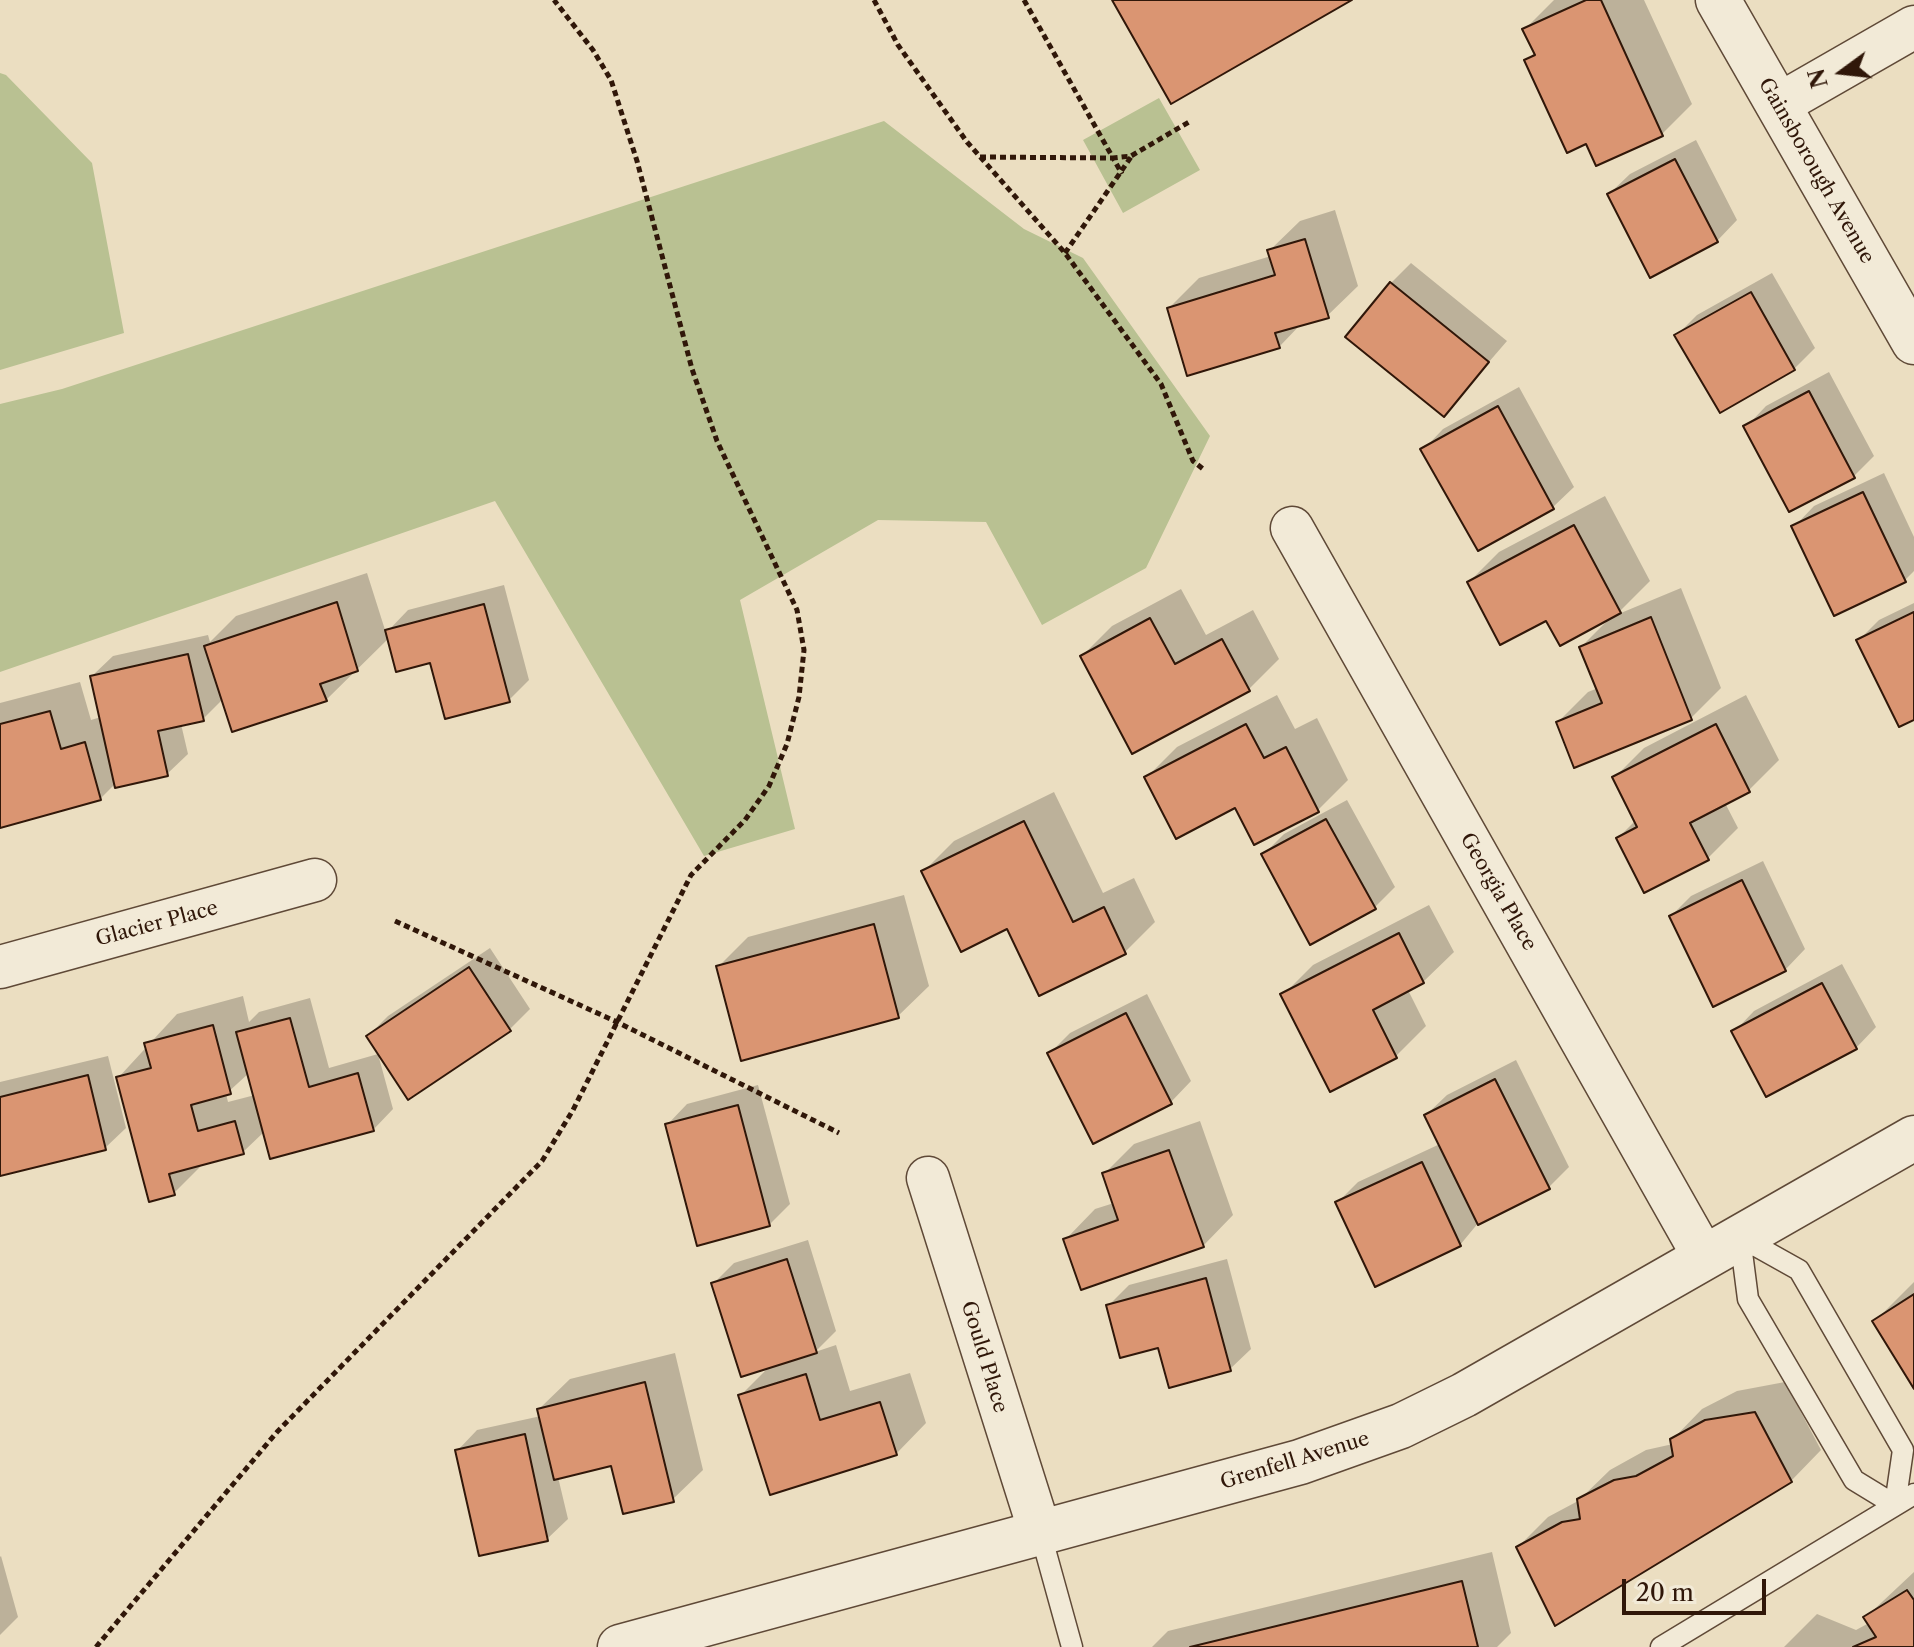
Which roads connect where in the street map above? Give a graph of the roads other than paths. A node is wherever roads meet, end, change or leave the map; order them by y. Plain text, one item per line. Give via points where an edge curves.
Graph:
1 (1718, 0) edge
2 (1914, 27) edge
3 (1778, 105) junction
4 (1914, 342) edge
5 (1292, 528) dead end
6 (315, 880) dead end
7 (0, 967) edge
8 (1914, 1138) edge
9 (928, 1178) dead end
10 (1722, 1247) junction
11 (1914, 1494) edge
12 (1895, 1505) junction
13 (1041, 1535) junction
14 (620, 1647) edge
15 (1072, 1647) edge
16 (1661, 1647) edge

1 - 3 street, Gainsborough Avenue
2 - 3 street
3 - 4 street, Gainsborough Avenue
5 - 10 street, Georgia Place
6 - 7 street, Glacier Place
8 - 10 street, Grenfell Avenue
9 - 13 street, Gould Place
10 - 12 lane via 1854,1480
10 - 12 lane via 1799,1270 1903,1450
10 - 13 street, Grenfell Avenue via 1401,1426 1300,1462
11 - 12 lane
12 - 16 lane
13 - 14 street, Grenfell Avenue
13 - 15 lane

